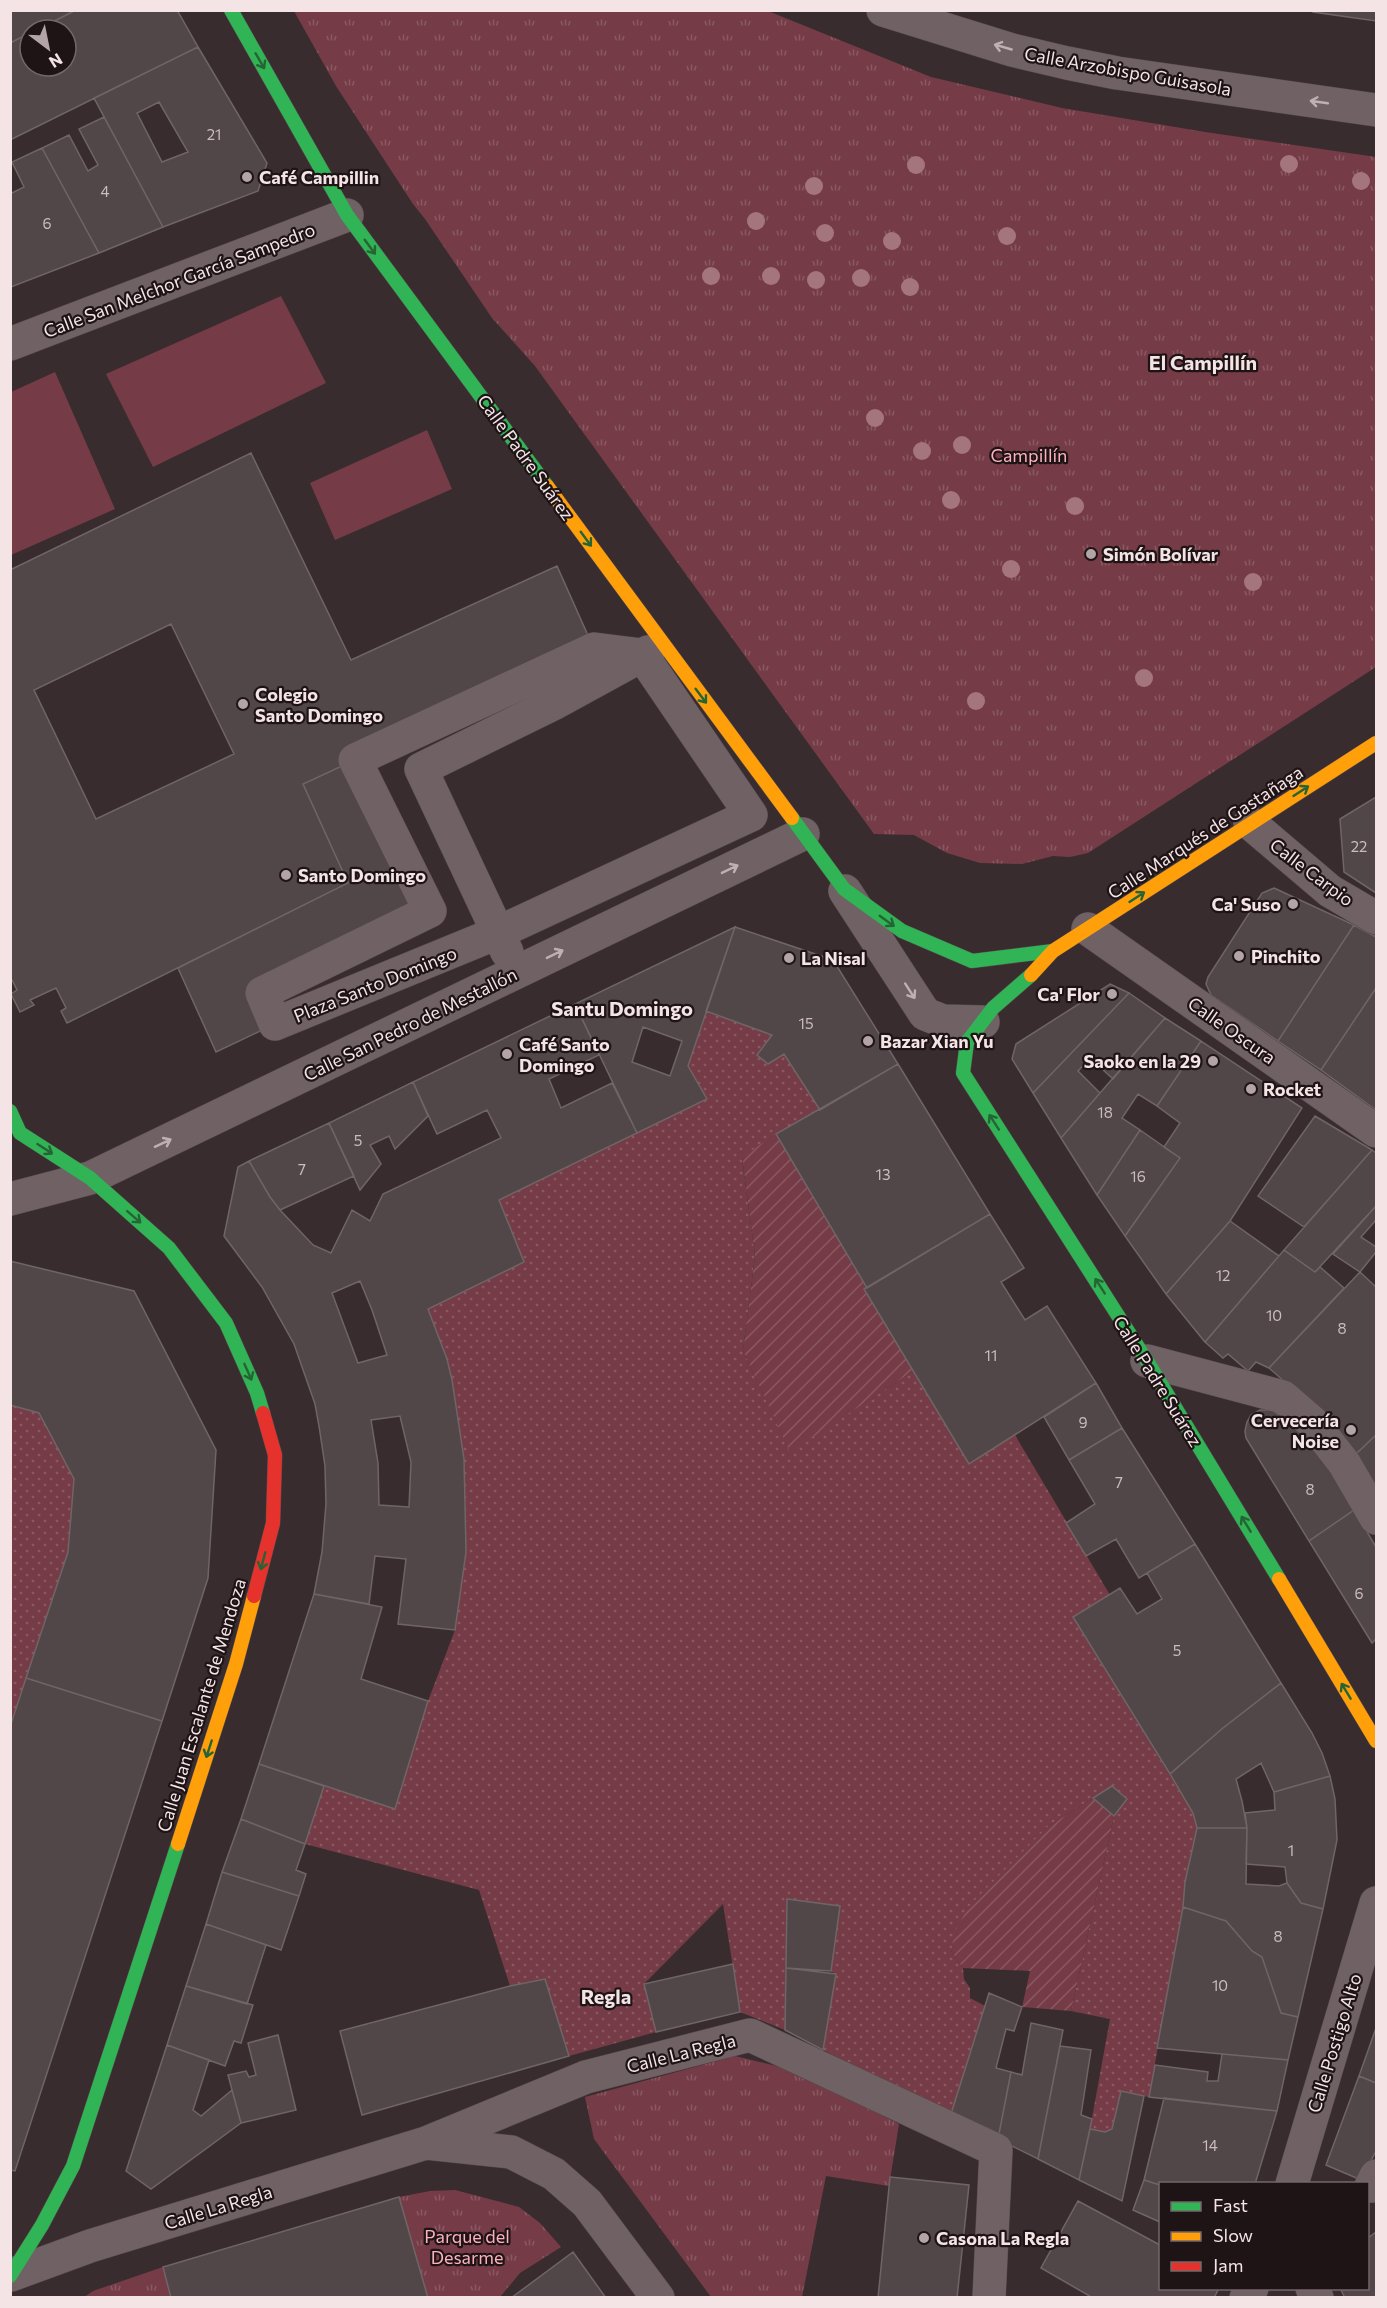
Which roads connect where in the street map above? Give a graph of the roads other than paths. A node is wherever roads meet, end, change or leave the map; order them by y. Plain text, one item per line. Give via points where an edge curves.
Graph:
1 (231, 10) edge
2 (883, 10) edge
3 (1377, 110) edge
4 (347, 215) junction
5 (10, 344) edge
6 (652, 649) junction
7 (1377, 743) edge
8 (1250, 823) junction
9 (803, 834) junction
10 (844, 889) junction
11 (1377, 918) edge
12 (1088, 929) junction
13 (497, 933) junction
14 (1053, 951) junction
15 (518, 972) junction
16 (983, 1022) junction
17 (10, 1111) edge
18 (1377, 1131) edge
19 (90, 1178) junction
20 (10, 1199) edge
21 (1147, 1361) junction
22 (1377, 1518) edge
23 (1377, 1741) edge
24 (1377, 1903) edge
25 (426, 2143) junction
26 (1293, 2182) edge
27 (11, 2276) edge
28 (657, 2298) edge
29 (989, 2298) edge

1 -> 4 street, Calle Padre Suárez
3 -> 2 street, Calle Arzobispo Guisasola via 1067,63
4 - 5 street, Calle San Melchor García Sampedro
4 -> 6 street, Calle Padre Suárez
6 -> 9 street, Calle Padre Suárez
6 - 13 street via 553,704 421,769
6 - 13 street, Plaza Santo Domingo via 751,815
6 - 13 street, Plaza Santo Domingo via 594,649 355,760 430,911 262,993 275,1024
8 -> 7 street, Calle Marqués de Gastañaga
8 - 11 street, Calle Carpio via 1330,891
12 -> 8 street, Calle Marqués de Gastañaga
9 - 10 street, Calle Padre Suárez
15 -> 9 street, Calle San Pedro de Mestallón
10 -> 14 street, Calle Padre Suárez via 902,932 972,961
10 -> 16 street, Calle Padre Suárez via 925,1014 943,1021
12 - 14 street, Calle Marqués de Gastañaga
12 - 18 street, Calle Oscura
13 - 15 street
14 - 16 street, Calle Padre Suárez
19 -> 15 street, Calle San Pedro de Mestallón
21 -> 16 street, Calle Padre Suárez via 963,1073 967,1042
17 -> 19 street, Calle Juan Escalante de Mendoza via 20,1133
19 - 20 street, Calle San Pedro de Mestallón
19 -> 27 street, Calle Juan Escalante de Mendoza via 169,1248 226,1323 257,1393 275,1455 273,1524 236,1664 73,2166
21 - 22 street via 1283,1397 1313,1423 1344,1463
23 -> 21 street, Calle Padre Suárez
24 - 26 street, Calle Postigo Alto
25 - 27 street, Calle La Regla via 90,2246
25 - 28 street, Calle La Regla via 511,2152 554,2174 587,2203
25 - 29 street, Calle La Regla via 586,2077 750,2035 996,2150

